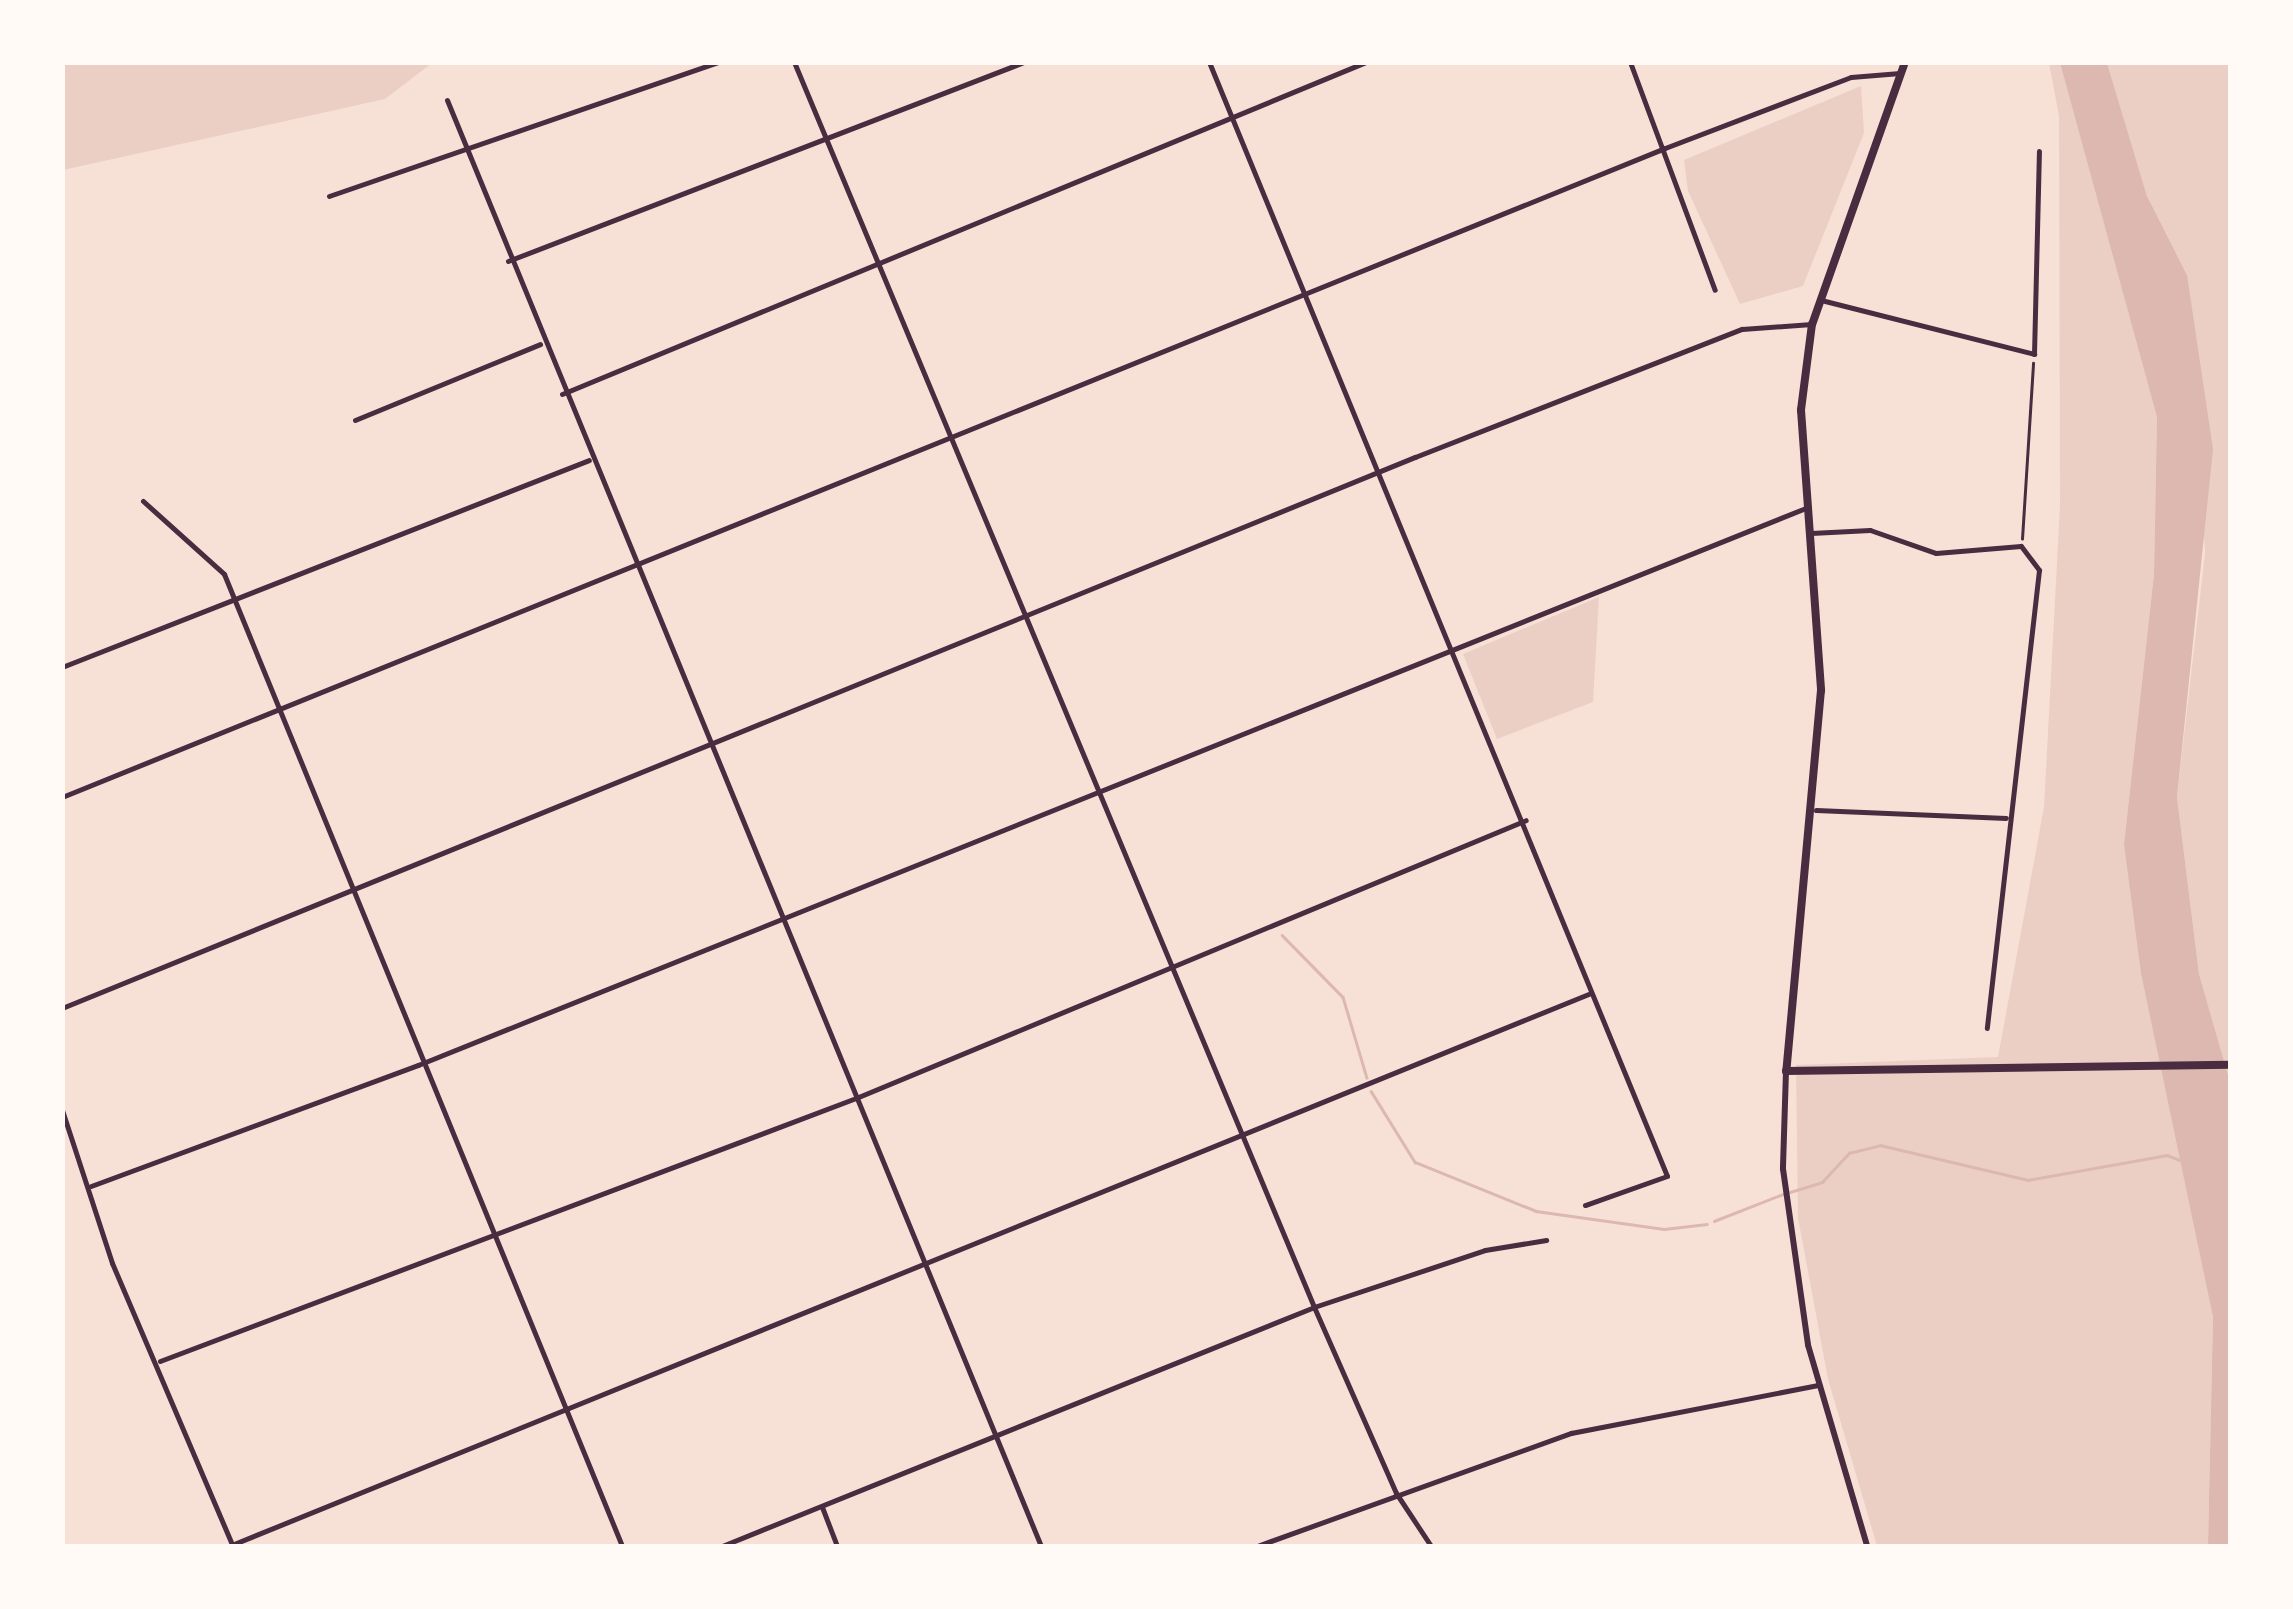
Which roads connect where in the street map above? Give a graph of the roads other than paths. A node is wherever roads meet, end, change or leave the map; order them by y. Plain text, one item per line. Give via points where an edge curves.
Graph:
1 (719, 62) edge
2 (794, 62) edge
3 (1024, 62) edge
4 (1209, 62) edge
5 (1366, 62) edge
6 (1630, 62) edge
7 (1905, 62) edge
8 (1902, 72) junction
9 (447, 100) dead end
10 (1230, 113) junction
11 (827, 140) junction
12 (1665, 148) junction
13 (466, 150) junction
14 (2039, 151) dead end
15 (329, 196) dead end
16 (508, 261) junction
17 (880, 261) junction
18 (1715, 290) dead end
19 (1307, 294) junction
20 (1821, 300) junction
21 (1812, 324) junction
22 (540, 344) junction
23 (562, 394) junction
24 (355, 420) dead end
25 (956, 443) junction
26 (590, 460) junction
27 (1381, 470) junction
28 (143, 501) dead end
29 (1806, 508) junction
30 (1808, 533) junction
31 (636, 571) junction
32 (233, 599) junction
33 (1026, 612) junction
34 (1456, 648) junction
35 (62, 667) edge
36 (274, 715) junction
37 (706, 738) junction
38 (1101, 788) junction
39 (62, 797) edge
40 (1816, 810) junction
41 (2006, 818) junction
42 (1526, 820) junction
43 (347, 891) junction
44 (782, 920) junction
45 (1176, 966) junction
46 (1590, 993) junction
47 (62, 1008) edge
48 (1987, 1028) dead end
49 (418, 1065) junction
50 (2230, 1065) edge
51 (1786, 1071) junction
52 (856, 1098) junction
53 (62, 1110) edge
54 (1242, 1134) junction
55 (91, 1186) junction
56 (1584, 1205) dead end
57 (491, 1237) junction
58 (1546, 1240) dead end
59 (922, 1262) junction
60 (1314, 1307) junction
61 (160, 1361) junction
62 (1819, 1385) junction
63 (562, 1407) junction
64 (995, 1436) junction
65 (1396, 1492) junction
66 (822, 1506) junction
67 (231, 1546) edge
68 (622, 1546) edge
69 (722, 1546) edge
70 (837, 1546) edge
71 (1040, 1546) edge
72 (1257, 1546) edge
73 (1432, 1546) edge
74 (1867, 1546) edge

1 - 13 street
2 - 11 street
3 - 11 street
4 - 10 street
5 - 10 street
6 - 12 street
7 - 8 main road
8 - 12 street via 1851,77
8 - 20 main road
9 - 13 street
10 - 17 street
10 - 19 street
11 - 16 street
11 - 17 street
12 - 18 street
12 - 19 street
13 - 15 street
13 - 16 street
14 - 20 street via 2034,354
16 - 22 street
17 - 23 street
17 - 25 street
19 - 25 street
19 - 27 street
20 - 21 main road
21 - 27 street via 1742,329
21 - 29 main road via 1802,410
22 - 23 street
22 - 24 street
23 - 26 street
25 - 31 street
25 - 33 street
26 - 31 street
26 - 32 street
27 - 33 street
27 - 34 street
28 - 32 street via 224,574
29 - 30 main road
29 - 34 street
30 - 40 main road via 1821,690
30 - 41 street via 1870,530 1936,552 2021,546 2039,570
31 - 36 street
31 - 37 street
32 - 35 street
32 - 36 street
33 - 37 street
33 - 38 street
34 - 38 street
34 - 42 street
36 - 39 street
36 - 43 street
37 - 43 street
37 - 44 street
38 - 44 street
38 - 45 street
40 - 41 street
40 - 51 main road
41 - 48 street
42 - 45 street
42 - 46 street
43 - 47 street
43 - 49 street
44 - 49 street
44 - 52 street
45 - 52 street
45 - 54 street
46 - 54 street
46 - 56 street via 1667,1176
49 - 55 street
49 - 57 street
50 - 51 main road
51 - 62 street via 1784,1169
52 - 57 street
52 - 59 street
53 - 55 street
54 - 59 street
54 - 60 street
55 - 61 street via 112,1263
57 - 61 street
57 - 63 street
58 - 60 street via 1485,1250
59 - 63 street
59 - 64 street
60 - 64 street
60 - 65 street
61 - 67 street
62 - 65 street via 1571,1433
62 - 74 street
63 - 67 street
63 - 68 street
64 - 66 street
64 - 71 street
65 - 72 street
65 - 73 street
66 - 69 street
66 - 70 street

